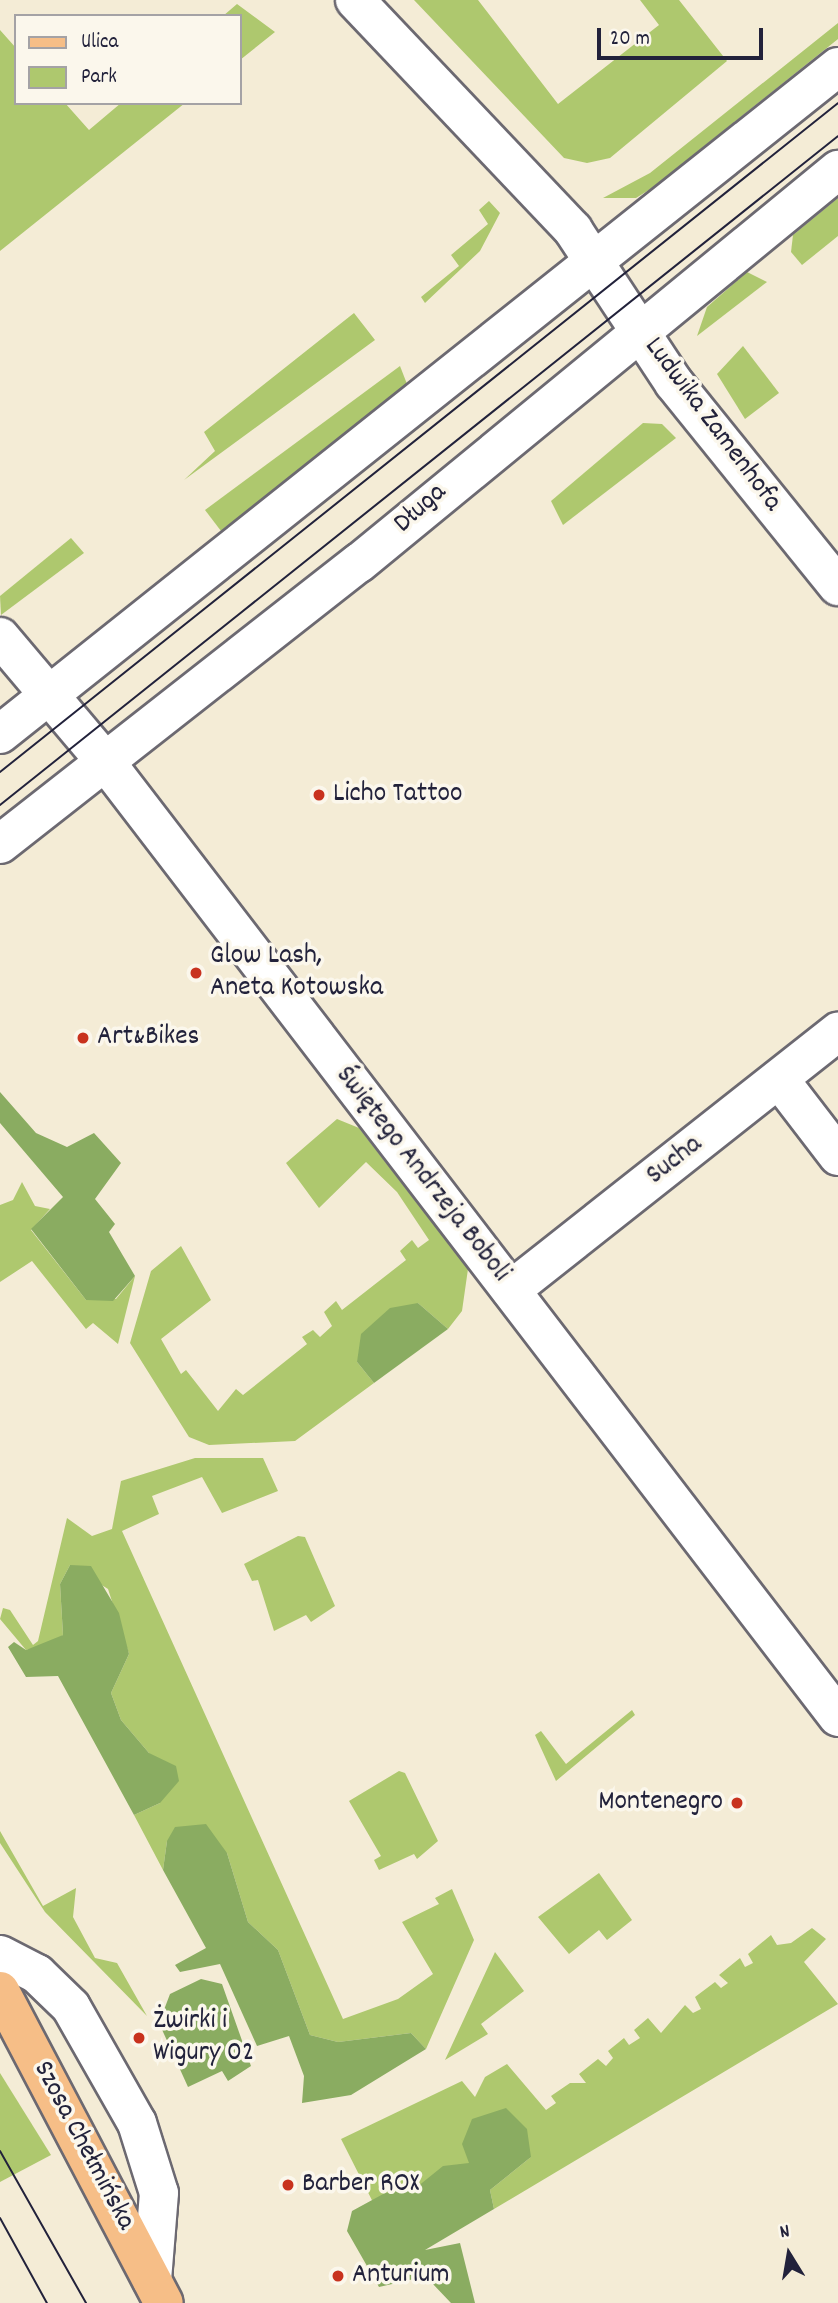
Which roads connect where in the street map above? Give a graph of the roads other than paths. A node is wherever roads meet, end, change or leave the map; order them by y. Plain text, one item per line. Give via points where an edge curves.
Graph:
1 (355, 0) edge
2 (838, 67) edge
3 (838, 170) edge
4 (592, 261) junction
5 (639, 329) junction
6 (838, 586) edge
7 (0, 637) edge
8 (50, 696) junction
9 (0, 734) edge
10 (104, 760) junction
11 (0, 844) edge
12 (838, 1032) edge
13 (779, 1079) junction
14 (838, 1156) edge
15 (511, 1290) junction
16 (838, 1717) edge
17 (0, 1955) edge
18 (0, 1991) edge
19 (158, 2291) edge

1 - 4 street, Ludwika Zamenhofa via 573,230
2 - 4 street
3 - 5 street, Długa
4 - 5 street, Ludwika Zamenhofa
4 - 8 street
5 - 6 street, Ludwika Zamenhofa via 674,383
5 - 10 street, Długa via 359,563
7 - 8 street, Świętego Andrzeja Boboli
8 - 9 street
8 - 10 street, Świętego Andrzeja Boboli
10 - 11 street, Długa
10 - 15 street, Świętego Andrzeja Boboli
12 - 13 street, Sucha
13 - 14 street
13 - 15 street, Sucha
15 - 16 street, Świętego Andrzeja Boboli
17 - 19 street via 37,1974 71,2007 137,2123 159,2193
18 - 19 main road, Szosa Chełmińska

